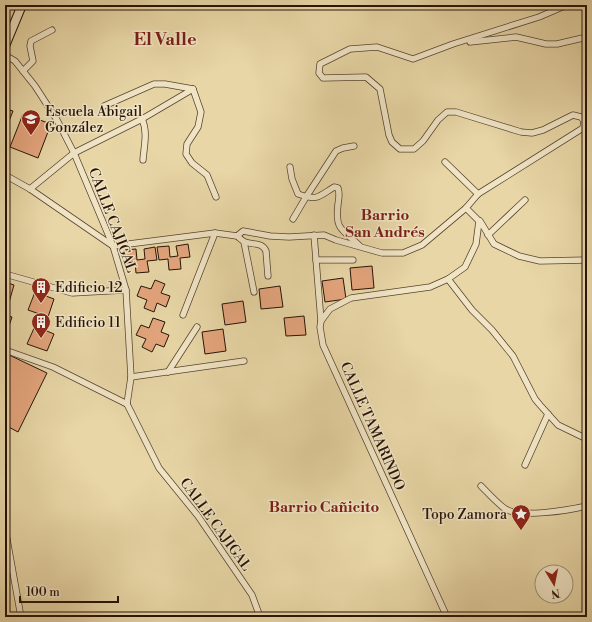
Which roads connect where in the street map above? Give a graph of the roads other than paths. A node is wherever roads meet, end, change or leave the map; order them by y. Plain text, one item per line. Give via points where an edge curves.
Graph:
1 (22, 5) edge
2 (567, 5) edge
3 (52, 30) dead end
4 (587, 36) edge
5 (453, 44) junction
6 (5, 46) edge
7 (5, 55) edge
8 (23, 71) junction
9 (193, 89) junction
10 (104, 106) dead end
11 (142, 119) junction
12 (354, 146) dead end
13 (74, 153) junction
14 (143, 160) dead end
15 (445, 162) dead end
16 (290, 167) dead end
17 (5, 175) edge
18 (30, 189) junction
19 (478, 194) junction
20 (216, 197) dead end
21 (306, 197) junction
22 (525, 200) dead end
23 (466, 208) junction
24 (293, 220) dead end
25 (480, 221) junction
26 (215, 233) junction
27 (314, 235) junction
28 (488, 235) junction
29 (237, 236) junction
30 (244, 242) junction
31 (113, 246) junction
32 (361, 247) junction
33 (316, 260) junction
34 (353, 260) dead end
35 (587, 260) edge
36 (5, 274) edge
37 (268, 276) dead end
38 (448, 279) junction
39 (126, 290) junction
40 (254, 292) dead end
41 (183, 315) dead end
42 (321, 321) junction
43 (198, 327) dead end
44 (5, 350) edge
45 (244, 361) dead end
46 (168, 372) junction
47 (131, 377) junction
48 (127, 404) junction
49 (548, 414) junction
50 (587, 438) edge
51 (525, 465) dead end
52 (481, 486) dead end
53 (587, 506) edge
54 (5, 528) edge
55 (21, 617) edge
56 (260, 617) edge
57 (447, 617) edge

1 - 6 main road
2 - 5 street via 539,17
3 - 8 street via 31,41 34,61
4 - 5 street via 557,44 516,37
5 - 19 street via 413,59 377,47 350,49 320,64 319,73 323,78 366,77 380,89 389,135 400,149 414,149 447,112 456,112 532,133 573,115 581,117 584,121 583,128
7 - 8 street, CALLE CAJIGAL via 15,61
8 - 13 street, CALLE CAJIGAL via 36,86
9 - 10 street via 154,84
9 - 11 street
9 - 20 street via 201,112 198,127 187,144 186,154 192,163 207,175
11 - 13 street
11 - 14 street via 145,125
12 - 21 street via 336,151
13 - 18 street
13 - 31 street, CALLE CAJIGAL
15 - 19 street
16 - 21 street via 298,194
17 - 18 street
18 - 31 street
19 - 23 street
21 - 24 street
21 - 32 street via 315,198 334,187 338,188 338,228
22 - 28 street
23 - 25 street
23 - 32 street via 422,245 409,252 382,253
25 - 28 street
25 - 38 street via 476,244 465,267
26 - 29 street
26 - 31 street
26 - 41 street
27 - 29 street via 270,236 243,231
27 - 32 street via 324,235
27 - 33 street, CALLE TAMARINDO
28 - 35 street via 494,244 519,256 540,261
29 - 30 street
30 - 37 street via 262,245 266,251
30 - 40 street
31 - 39 street, CALLE CAJIGAL
33 - 34 street
33 - 42 street, CALLE TAMARINDO
36 - 39 street via 72,293
38 - 42 street via 430,286 351,298 330,309
38 - 49 street via 513,356 535,398
39 - 47 street, CALLE CAJIGAL
42 - 57 street, CALLE TAMARINDO via 323,345
43 - 46 street
44 - 48 street via 53,366
45 - 46 street
46 - 47 street
47 - 48 street, CALLE CAJIGAL
48 - 56 street, CALLE CAJIGAL via 159,468 198,516 252,595
49 - 50 street via 558,425
49 - 51 street
52 - 53 street via 504,509 514,512 542,513
54 - 55 street

